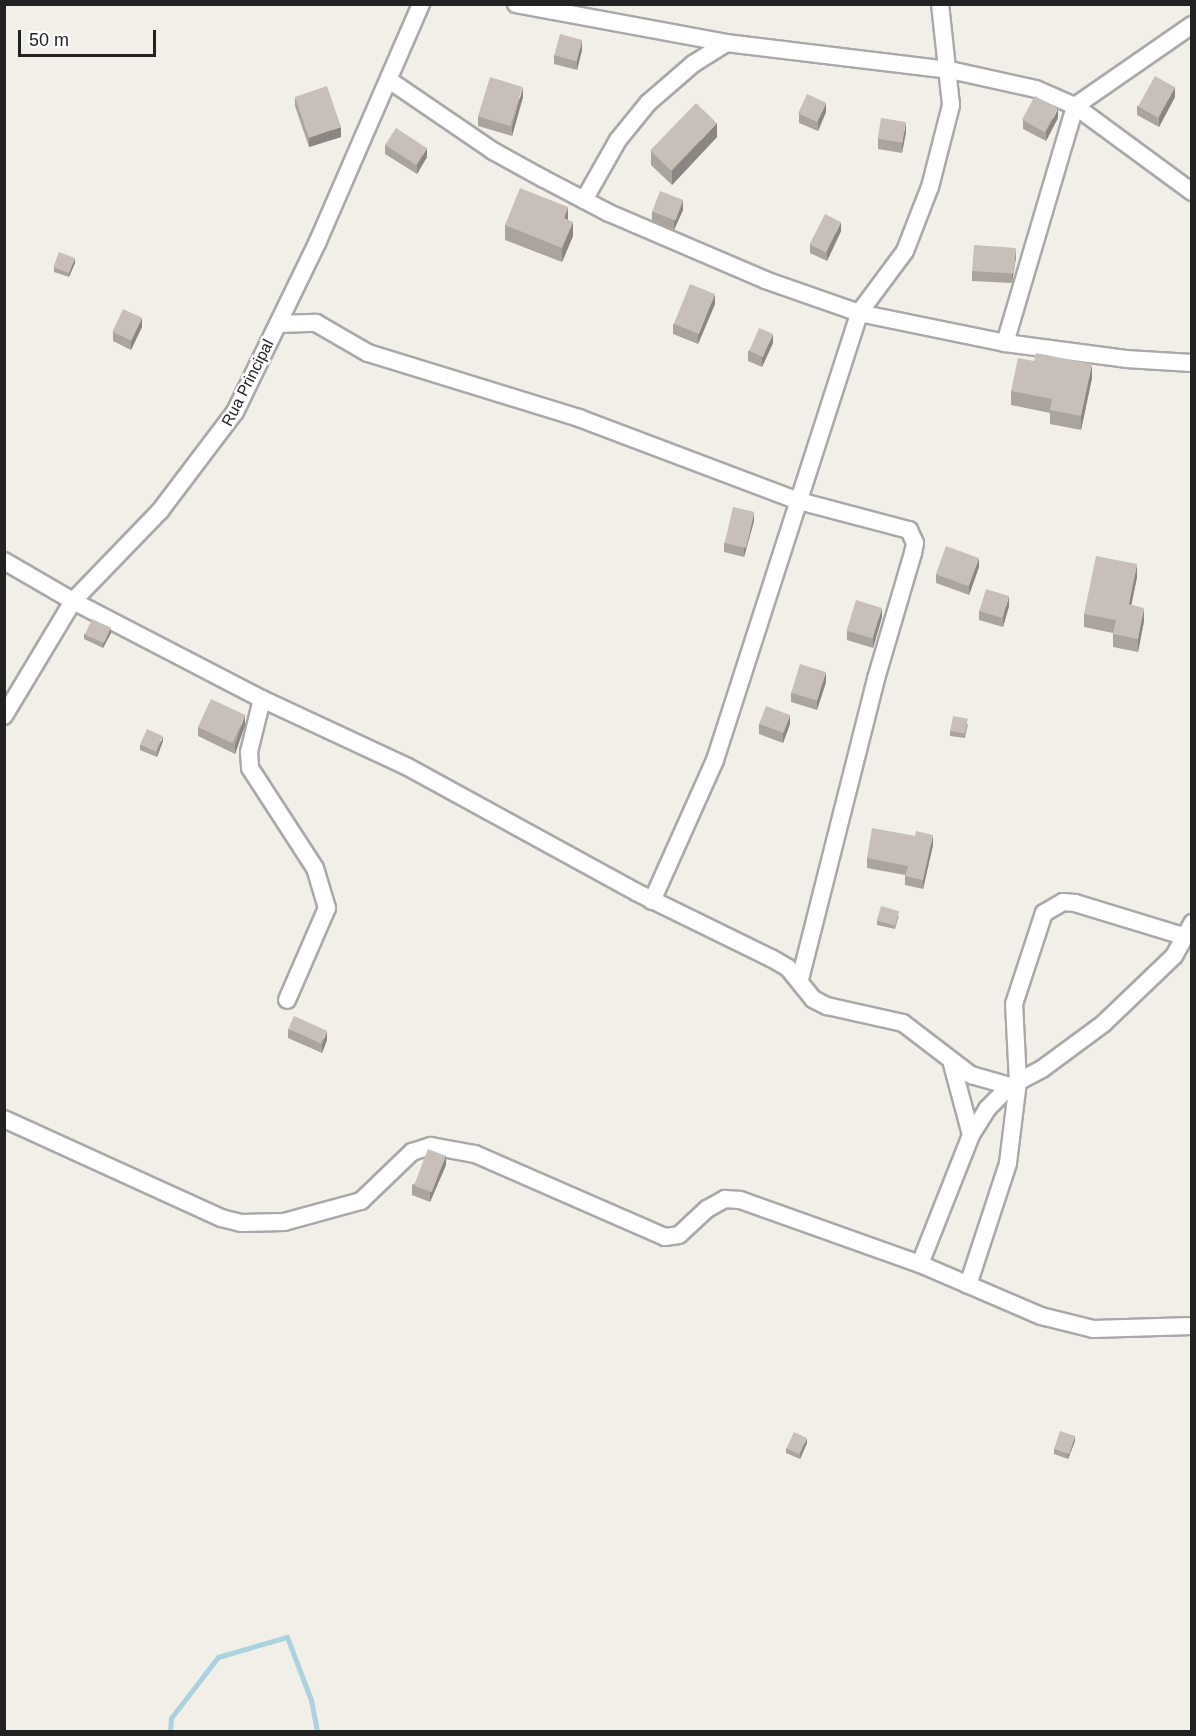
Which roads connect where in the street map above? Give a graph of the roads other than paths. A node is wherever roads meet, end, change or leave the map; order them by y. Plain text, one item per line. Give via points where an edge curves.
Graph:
1 (421, 4) edge
2 (516, 4) edge
3 (940, 4) edge
4 (1191, 25) edge
5 (726, 43) junction
6 (950, 70) junction
7 (389, 80) junction
8 (1075, 106) junction
9 (1191, 192) edge
10 (584, 200) junction
11 (859, 313) junction
12 (278, 324) junction
13 (1005, 343) junction
14 (1191, 363) edge
15 (799, 501) junction
16 (4, 561) edge
17 (73, 601) junction
18 (262, 699) junction
19 (4, 716) edge
20 (652, 901) junction
21 (1189, 930) edge
22 (800, 980) junction
23 (287, 1000) dead end
24 (952, 1064) junction
25 (1014, 1084) junction
26 (4, 1119) edge
27 (971, 1135) junction
28 (920, 1264) junction
29 (968, 1285) junction
30 (1191, 1326) edge

1 - 7 street, Rua Principal
2 - 5 street
3 - 6 street
4 - 8 street
5 - 6 street
5 - 10 street via 693,64 648,103 618,140
6 - 8 street via 1036,89
6 - 11 street via 951,105 946,135 916,227 905,251
7 - 10 street via 493,151
7 - 12 street, Rua Principal
8 - 9 street
8 - 13 street
10 - 11 street via 765,280
11 - 13 street
11 - 15 street
12 - 15 street via 316,323 368,353 579,418
12 - 17 street, Rua Principal via 217,441 153,519
13 - 14 street
15 - 20 street via 715,760
15 - 22 street via 909,530 915,543 876,679
16 - 17 street
17 - 18 street
17 - 19 street, Rua Principal
18 - 20 street via 408,767
18 - 23 street via 249,752 250,768 315,868 327,908
20 - 22 street via 771,958
21 - 25 street via 1174,956 1103,1024 1042,1069
21 - 25 street via 1075,903 1063,902 1044,913 1014,1004
22 - 24 street via 813,999 827,1006 903,1023
24 - 25 street via 971,1076
24 - 27 street
25 - 27 street via 987,1109
25 - 29 street via 1008,1163
26 - 28 street via 221,1218 241,1223 284,1222 361,1201 412,1152 431,1146 475,1154 665,1237 679,1235 707,1209 725,1199 740,1200
27 - 28 street
28 - 29 street
29 - 30 street via 1041,1316 1093,1329

